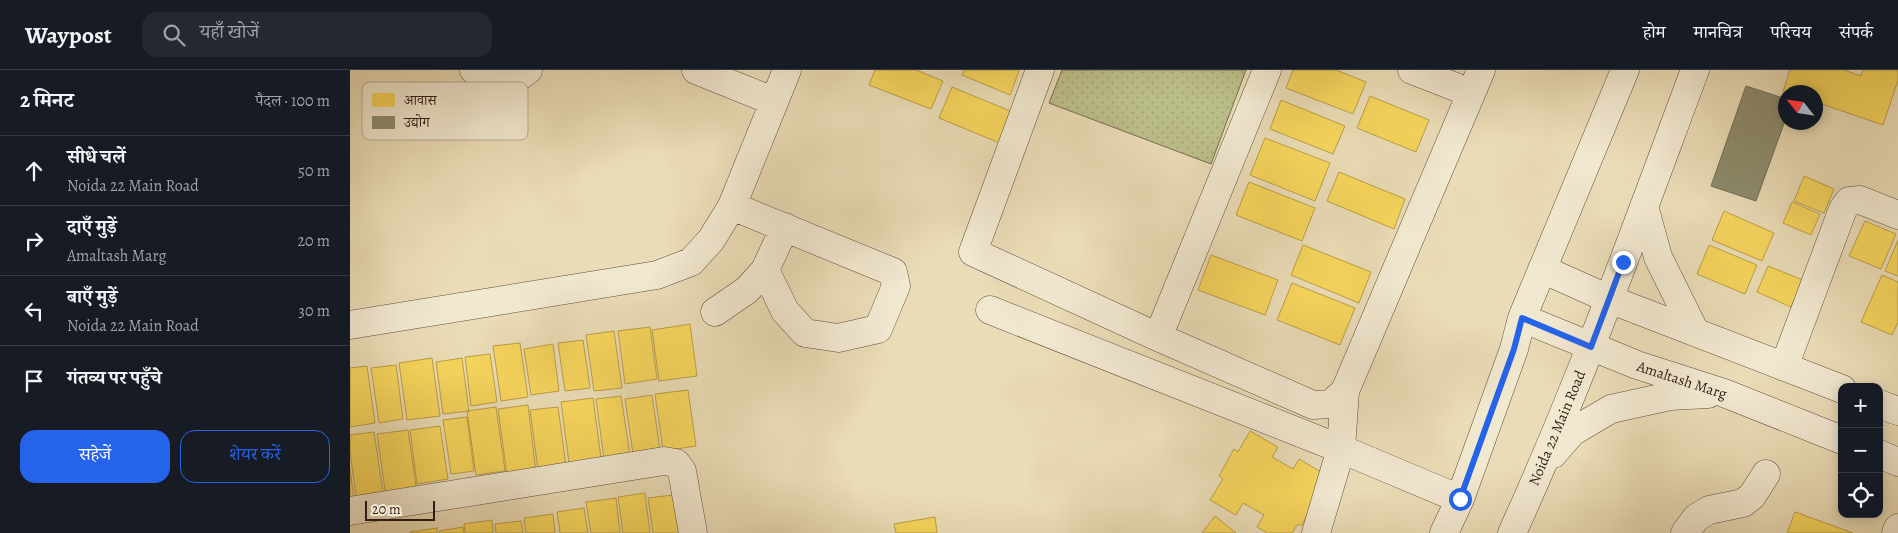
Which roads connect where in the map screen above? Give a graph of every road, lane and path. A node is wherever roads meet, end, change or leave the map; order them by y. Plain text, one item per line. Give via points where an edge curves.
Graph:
1 (474, 70) edge
2 (528, 70) edge
3 (696, 70) edge
4 (787, 70) edge
5 (1040, 70) edge
6 (1267, 70) edge
7 (1412, 70) edge
8 (1625, 70) edge
9 (1695, 70) edge
10 (1476, 82) edge
11 (774, 101) junction
12 (732, 206) junction
13 (1644, 206) junction
14 (1898, 215) edge
15 (785, 227) junction
16 (1542, 269) junction
17 (765, 270) junction
18 (1609, 299) junction
19 (990, 310) dead end
20 (715, 312) dead end
21 (1522, 318) junction
22 (350, 325) edge
23 (1695, 332) junction
24 (1158, 337) junction
25 (1591, 347) junction
26 (1784, 367) junction
27 (1838, 387) edge
28 (1345, 391) junction
29 (1724, 393) junction
30 (1883, 405) edge
31 (1898, 411) edge
32 (1838, 438) edge
33 (1342, 449) junction
34 (1883, 456) edge
35 (1898, 462) edge
36 (1543, 466) junction
37 (1766, 474) dead end
38 (1460, 499) junction
39 (350, 511) edge
40 (1898, 528) edge
41 (693, 533) edge
42 (1316, 533) edge
43 (1444, 533) edge
44 (1512, 533) edge
45 (1685, 533) edge
46 (1896, 533) edge

1 - 2 street via 494,78 516,79
3 - 11 street
4 - 11 street
5 - 24 street via 973,252
6 - 24 street
7 - 10 street
8 - 16 street
9 - 13 street, Noida 22 Main Road
10 - 28 street
11 - 12 street
12 - 15 street
12 - 22 street via 712,240 691,262 657,275
13 - 18 street, Noida 22 Main Road
13 - 23 street via 1658,257
14 - 26 street via 1860,200 1849,200
15 - 17 street
15 - 17 street via 893,272 896,286 878,329 838,338 805,333 785,311
16 - 18 street
16 - 21 street
17 - 20 street via 747,290
18 - 23 street
18 - 25 street, Noida 22 Main Road
19 - 33 street
21 - 25 street, Amaltash Marg
21 - 38 street
23 - 26 street
24 - 28 street via 1313,405 1330,404
25 - 29 street, Amaltash Marg
25 - 36 street, Noida 22 Main Road
26 - 27 street
28 - 33 street
29 - 32 street, Amaltash Marg
29 - 36 street via 1670,396 1611,409 1572,432
30 - 31 street
33 - 38 street
33 - 42 street
34 - 35 street
36 - 44 street, Noida 22 Main Road
37 - 45 street via 1752,496 1743,503 1709,510 1696,518
38 - 43 street
39 - 41 street via 664,461 676,463 682,471
40 - 46 street

